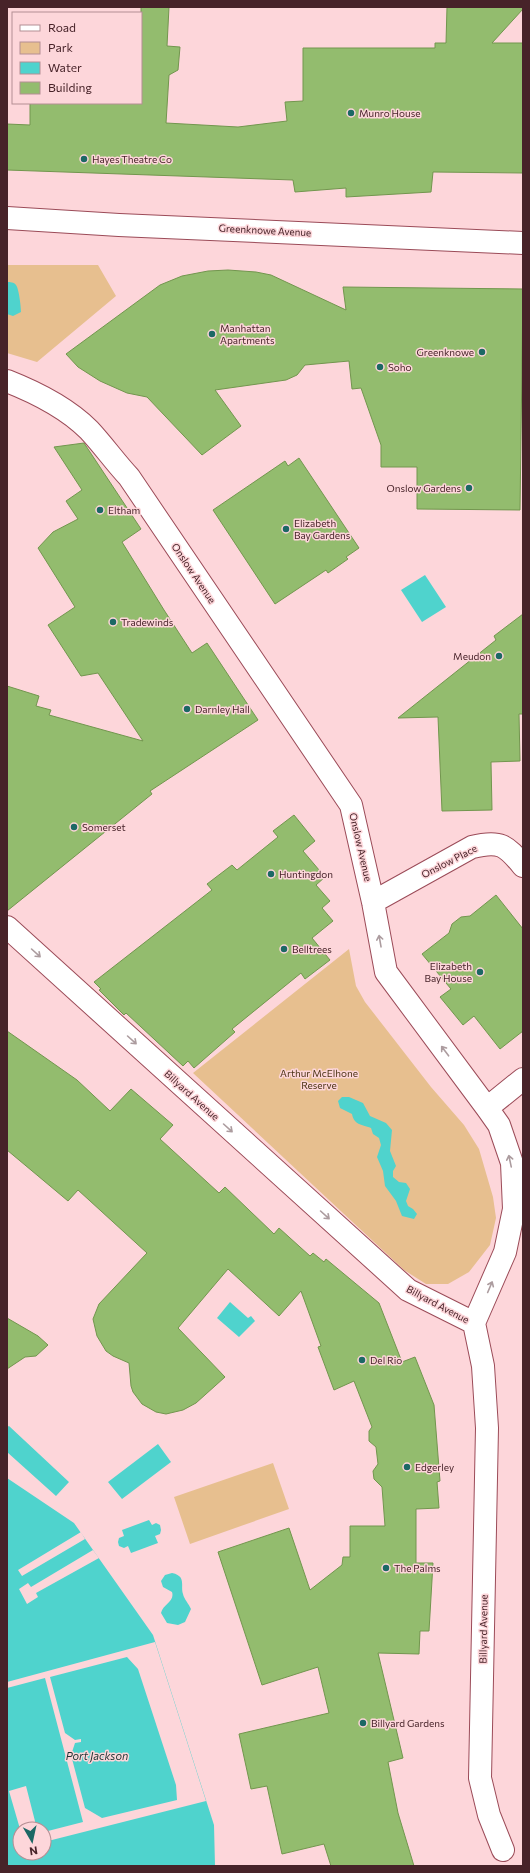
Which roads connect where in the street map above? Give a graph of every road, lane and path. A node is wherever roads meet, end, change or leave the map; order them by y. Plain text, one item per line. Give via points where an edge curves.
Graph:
1 (7, 218) edge
2 (523, 243) edge
3 (7, 381) edge
4 (523, 866) edge
5 (373, 902) junction
6 (7, 927) edge
7 (523, 1079) edge
8 (488, 1108) junction
9 (474, 1323) junction
10 (503, 1850) dead end

1 - 2 street, Greenknowe Avenue
3 - 5 street, Onslow Avenue via 66,412 88,430 129,477 351,805
4 - 5 street, Onslow Place via 508,848 483,844 472,847
8 -> 5 street, Onslow Avenue via 386,972
6 -> 9 street, Billyard Avenue via 408,1290
7 - 8 street
9 -> 8 street, Onslow Avenue via 505,1252 514,1209 512,1163 498,1125
9 - 10 street, Billyard Avenue via 484,1366 487,1428 480,1778 488,1815

